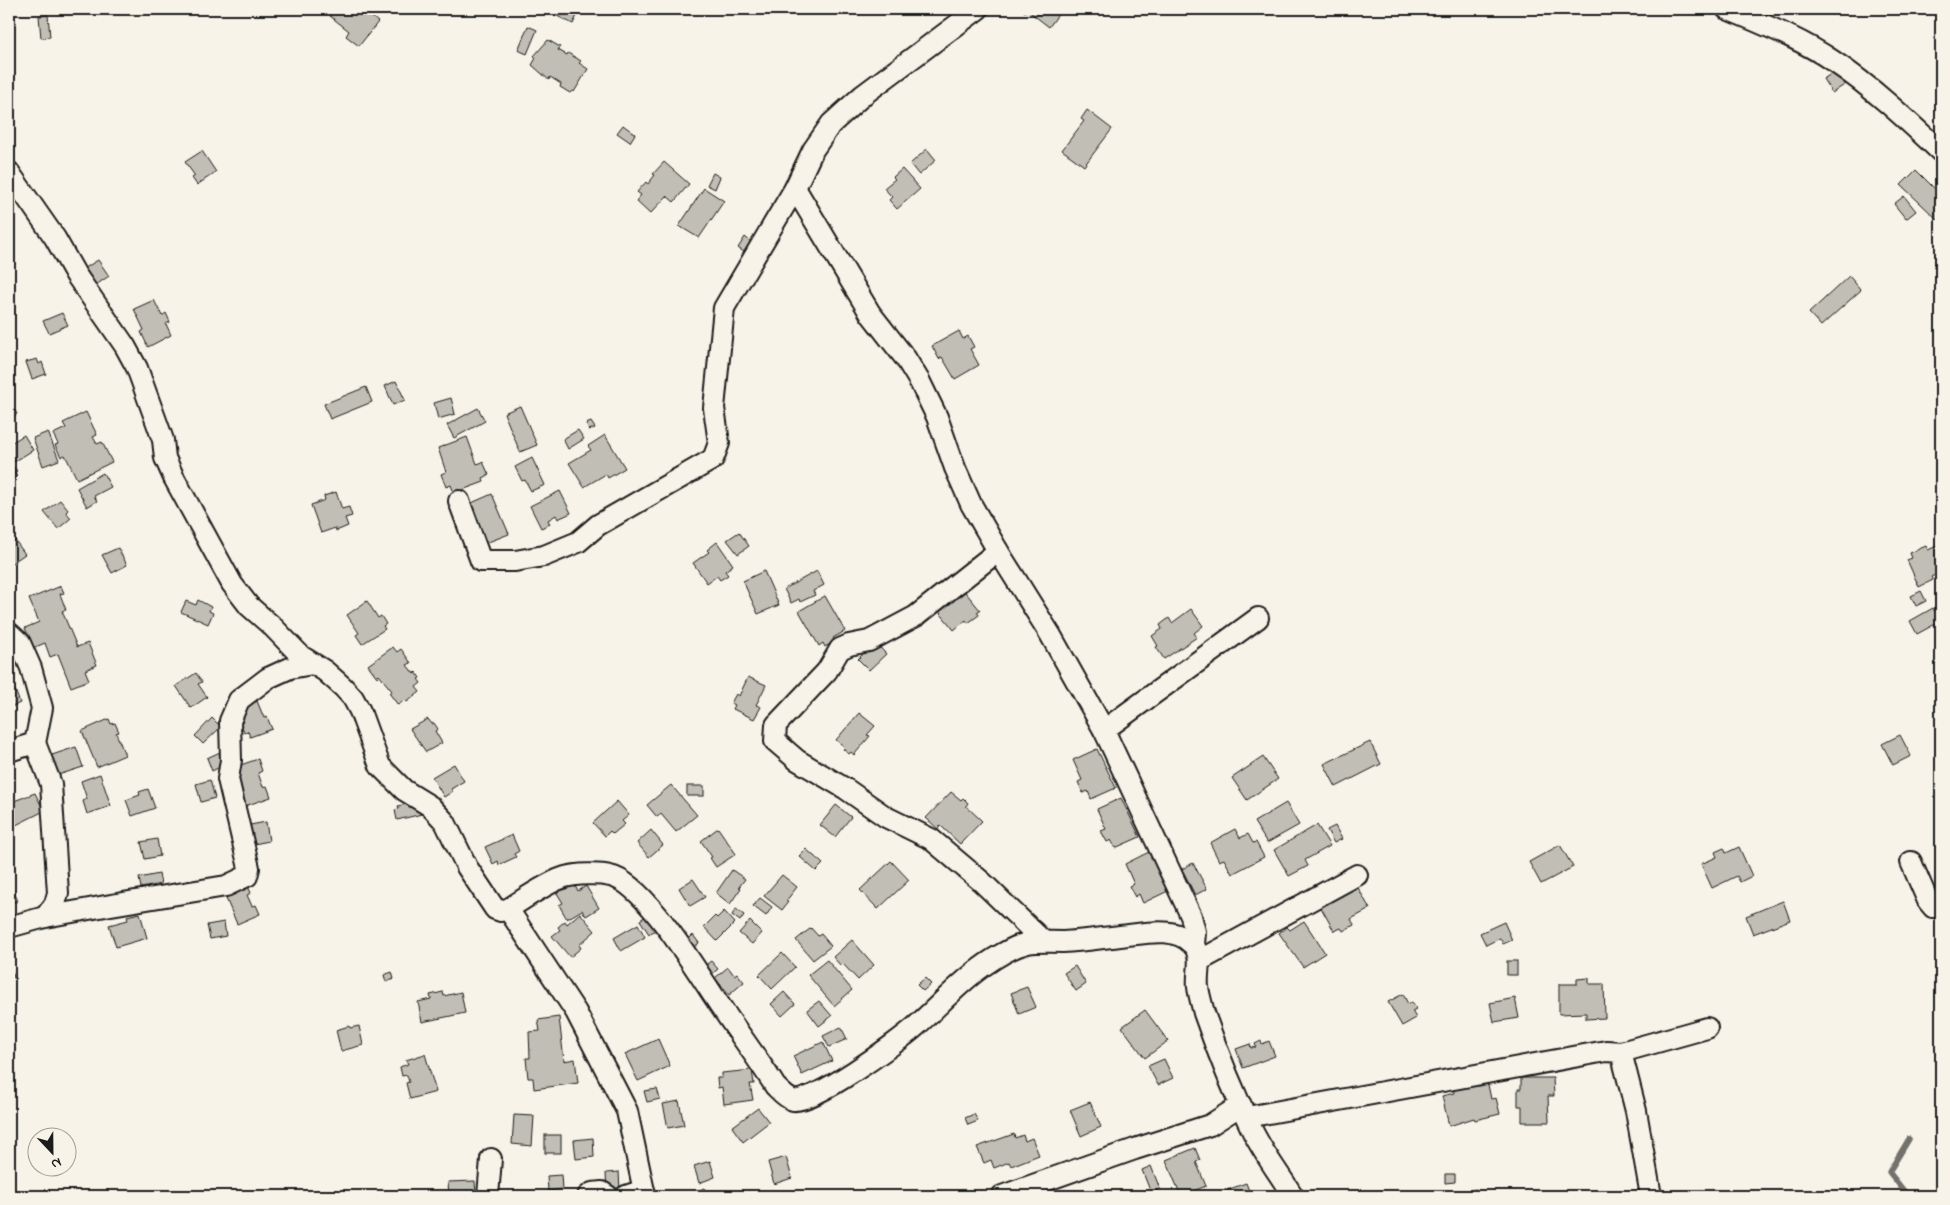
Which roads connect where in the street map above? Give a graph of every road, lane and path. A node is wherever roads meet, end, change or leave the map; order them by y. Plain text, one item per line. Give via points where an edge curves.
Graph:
1 (978, 9) edge
2 (1726, 9) edge
3 (1941, 152) edge
4 (9, 172) edge
5 (795, 188) junction
6 (459, 501) dead end
7 (998, 552) junction
8 (1258, 618) dead end
9 (9, 633) edge
10 (313, 664) junction
11 (1104, 730) junction
12 (35, 743) junction
13 (9, 752) edge
14 (1911, 862) dead end
15 (1357, 875) dead end
16 (1941, 906) edge
17 (508, 909) junction
18 (45, 917) junction
19 (9, 927) edge
20 (1042, 940) junction
21 (1197, 953) junction
22 (1708, 1028) dead end
23 (1621, 1052) junction
24 (1244, 1111) junction
25 (491, 1159) dead end
26 (638, 1194) edge
27 (488, 1196) edge
28 (588, 1196) edge
29 (608, 1196) edge
30 (1002, 1196) edge
31 (1293, 1196) edge
32 (1651, 1196) edge

1 - 5 street via 863,96 832,124 813,150
2 - 3 street via 1832,60
4 - 10 street via 137,368 163,440 165,458 232,584 249,606
5 - 6 street via 724,308 714,408 719,443 714,459 598,525 578,542 544,556 515,561 481,561
5 - 7 street via 870,313 920,382 967,495
7 - 11 street via 1045,626
7 - 20 street via 916,616 869,641 840,649 827,671 776,725 775,741 825,778 886,816 931,839 982,882
8 - 11 street
9 - 12 street via 20,643 31,668 42,708
10 - 17 street via 353,698 380,766 404,790 430,806 445,822 490,904 501,911
10 - 18 street via 290,668 268,678 239,700 230,721 228,780 249,868 247,876 226,886
11 - 21 street via 1191,916
12 - 13 street
12 - 18 street via 50,784 58,893 55,904
14 - 16 street via 1928,901 1933,907
15 - 21 street
17 - 20 street via 565,877 598,874 622,880 655,912 775,1086 794,1100 819,1093 893,1044 954,989 1001,954
17 - 26 street via 576,1012 627,1111
18 - 19 street
20 - 21 street via 1064,942 1173,933 1184,936
21 - 24 street via 1198,987 1203,1009 1223,1066
22 - 23 street
23 - 24 street via 1606,1051
23 - 32 street via 1636,1111
24 - 30 street
24 - 31 street
25 - 27 street
28 - 29 street via 602,1192

